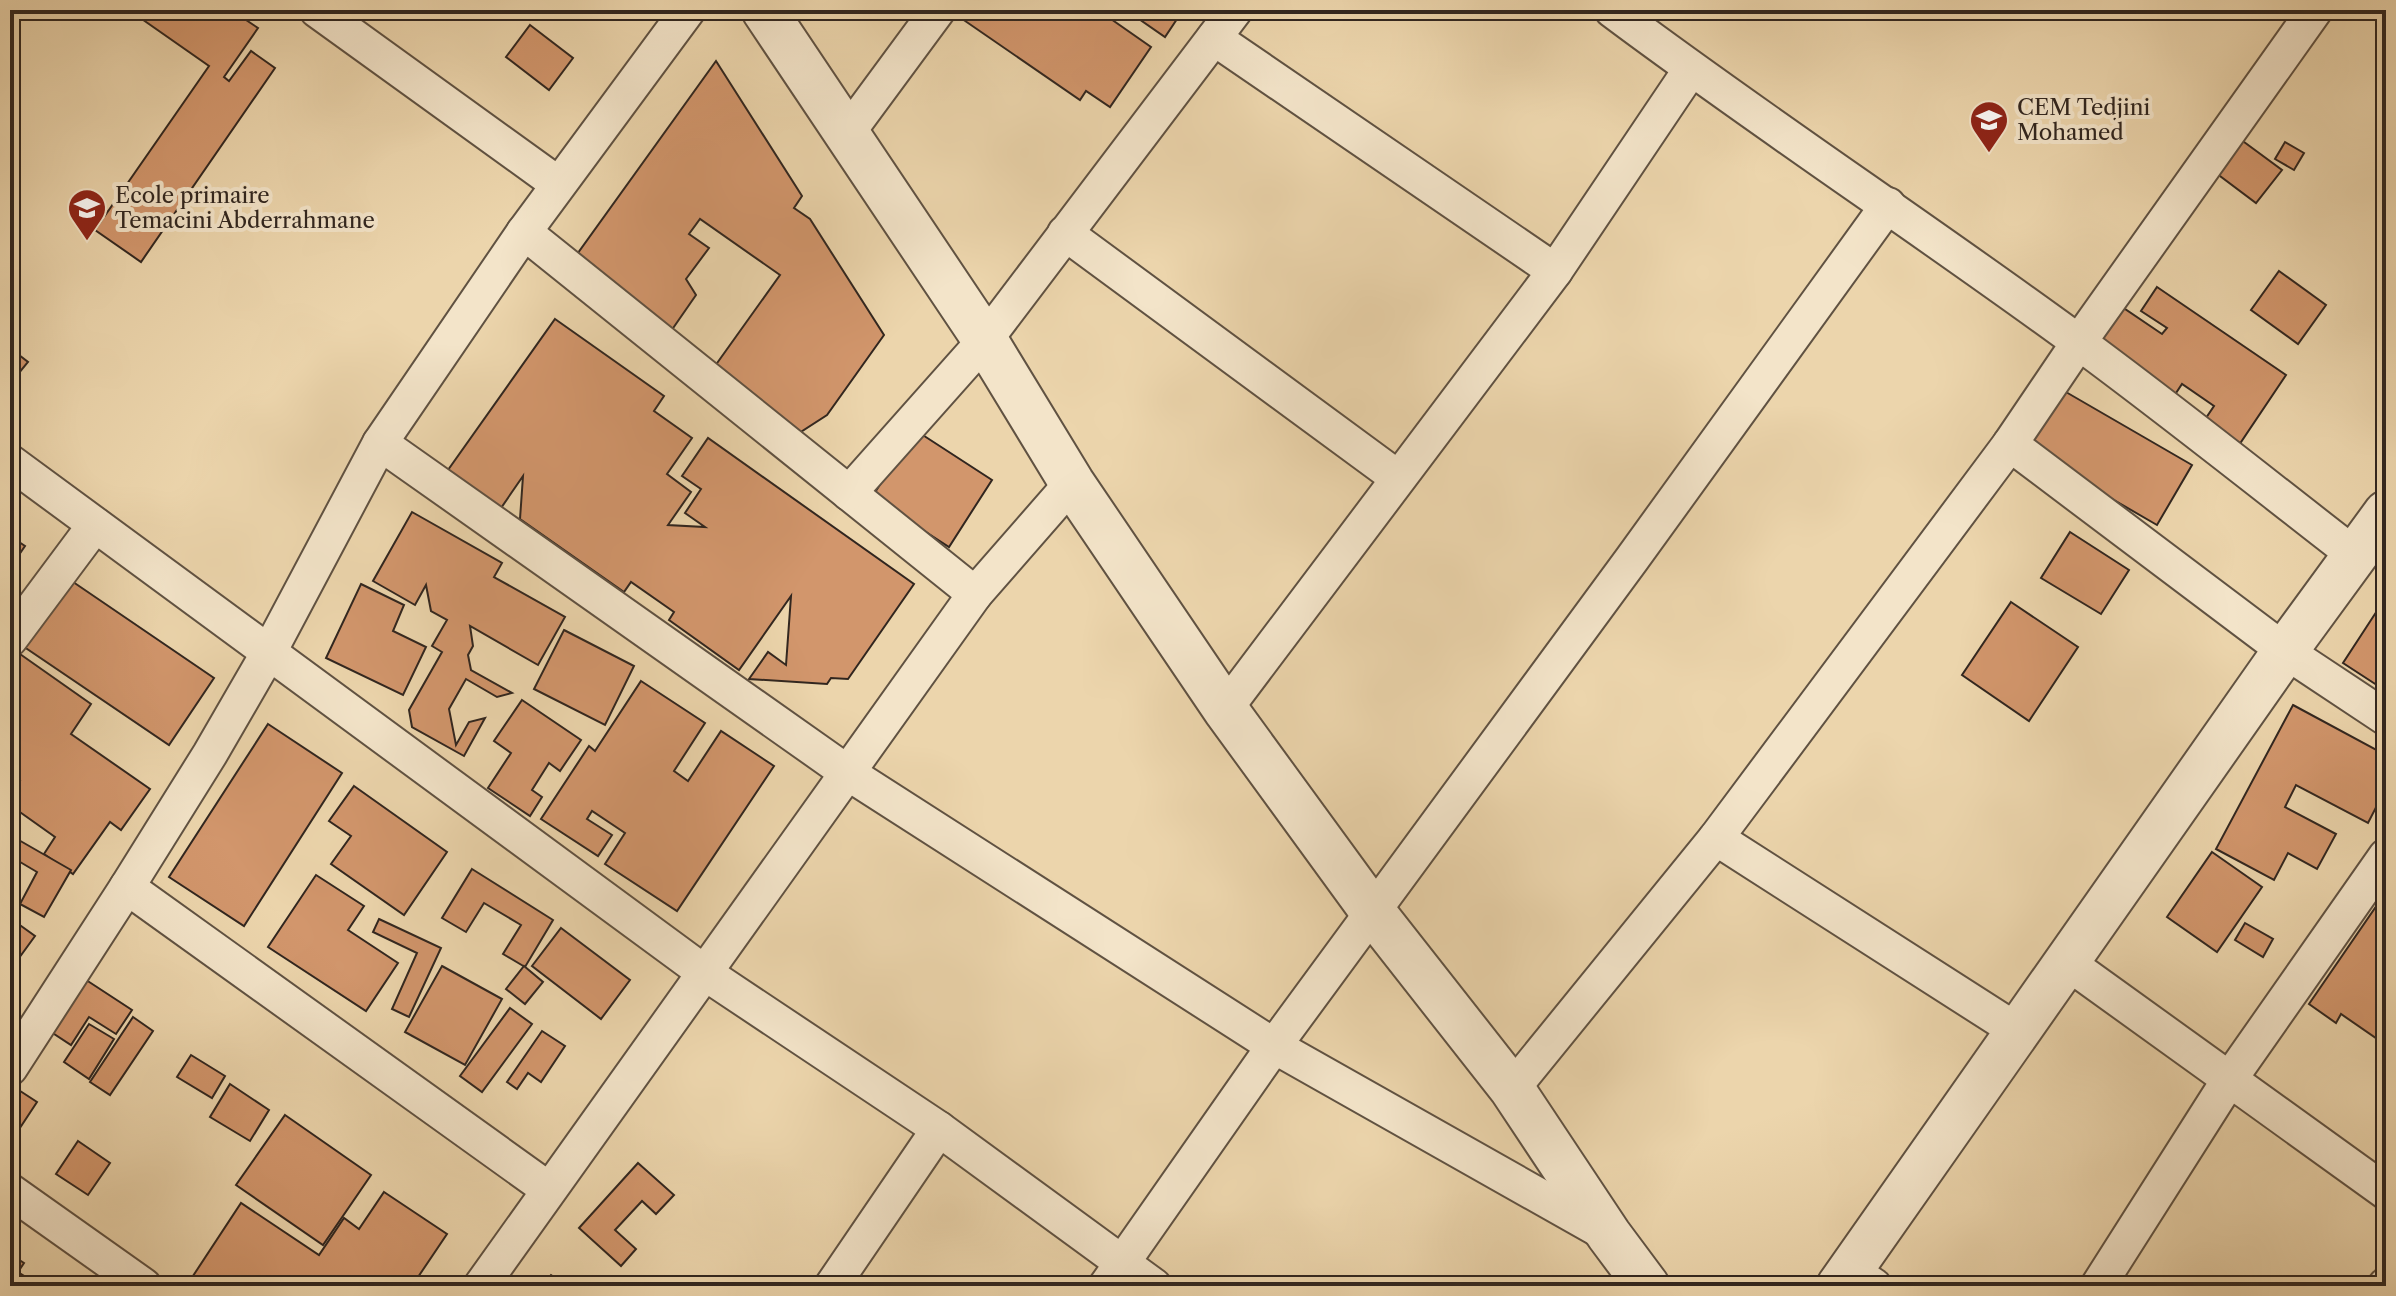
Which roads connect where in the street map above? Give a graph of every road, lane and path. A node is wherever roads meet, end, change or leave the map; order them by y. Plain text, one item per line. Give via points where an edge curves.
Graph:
1 (317, 10) edge
2 (688, 10) edge
3 (764, 10) edge
4 (938, 10) edge
5 (1235, 10) edge
6 (1612, 10) edge
7 (2315, 10) edge
8 (1214, 38) junction
9 (1691, 69) junction
10 (848, 132) junction
11 (558, 184) junction
12 (1888, 205) junction
13 (524, 232) junction
14 (1065, 233) junction
15 (1555, 271) junction
16 (985, 340) junction
17 (2079, 342) junction
18 (380, 443) junction
19 (2010, 444) junction
20 (10, 462) edge
21 (1398, 478) junction
22 (1072, 483) junction
23 (849, 493) junction
24 (2386, 513) edge
25 (95, 525) junction
26 (2356, 556) junction
27 (975, 594) junction
28 (10, 639) edge
29 (2285, 651) junction
30 (269, 652) junction
31 (1225, 709) junction
32 (2386, 718) edge
33 (848, 773) junction
34 (1716, 838) junction
35 (2386, 856) edge
36 (127, 887) junction
37 (1373, 912) junction
38 (2068, 963) junction
39 (705, 973) junction
40 (2019, 1032) junction
41 (1274, 1046) junction
42 (10, 1068) edge
43 (2229, 1080) junction
44 (1512, 1089) junction
45 (939, 1129) junction
46 (548, 1189) junction
47 (2386, 1192) edge
48 (16, 1207) edge
49 (1609, 1235) junction
50 (1114, 1274) edge
51 (1854, 1281) edge
52 (1646, 1285) edge
53 (144, 1286) edge
54 (481, 1286) edge
55 (832, 1286) edge
56 (1154, 1286) edge
57 (2098, 1286) edge

1 - 11 street
2 - 11 street
3 - 10 street
4 - 10 street
5 - 8 street
6 - 9 street
7 - 17 street
8 - 14 street
8 - 15 street
9 - 12 street
9 - 15 street
10 - 16 street
11 - 13 street
12 - 17 street
12 - 37 street
13 - 18 street
13 - 23 street
14 - 16 street
14 - 21 street
15 - 21 street
16 - 22 street
16 - 23 street
17 - 19 street
17 - 26 street
18 - 30 street
18 - 33 street
19 - 29 street
19 - 34 street
20 - 25 street
21 - 31 street
22 - 27 street
22 - 31 street
23 - 27 street
24 - 26 street
25 - 28 street
25 - 30 street
26 - 29 street
27 - 33 street
29 - 32 street
29 - 38 street
30 - 36 street
30 - 39 street
31 - 37 street
33 - 39 street
33 - 41 street
34 - 40 street
34 - 44 street
35 - 43 street
36 - 42 street
36 - 46 street
37 - 41 street
37 - 44 street
38 - 40 street
38 - 43 street
39 - 45 street
39 - 46 street
40 - 51 street
41 - 49 street
41 - 50 street
43 - 47 street
43 - 57 street
44 - 49 street
45 - 50 street
45 - 55 street
46 - 54 street
48 - 53 street
49 - 52 street
50 - 56 street

